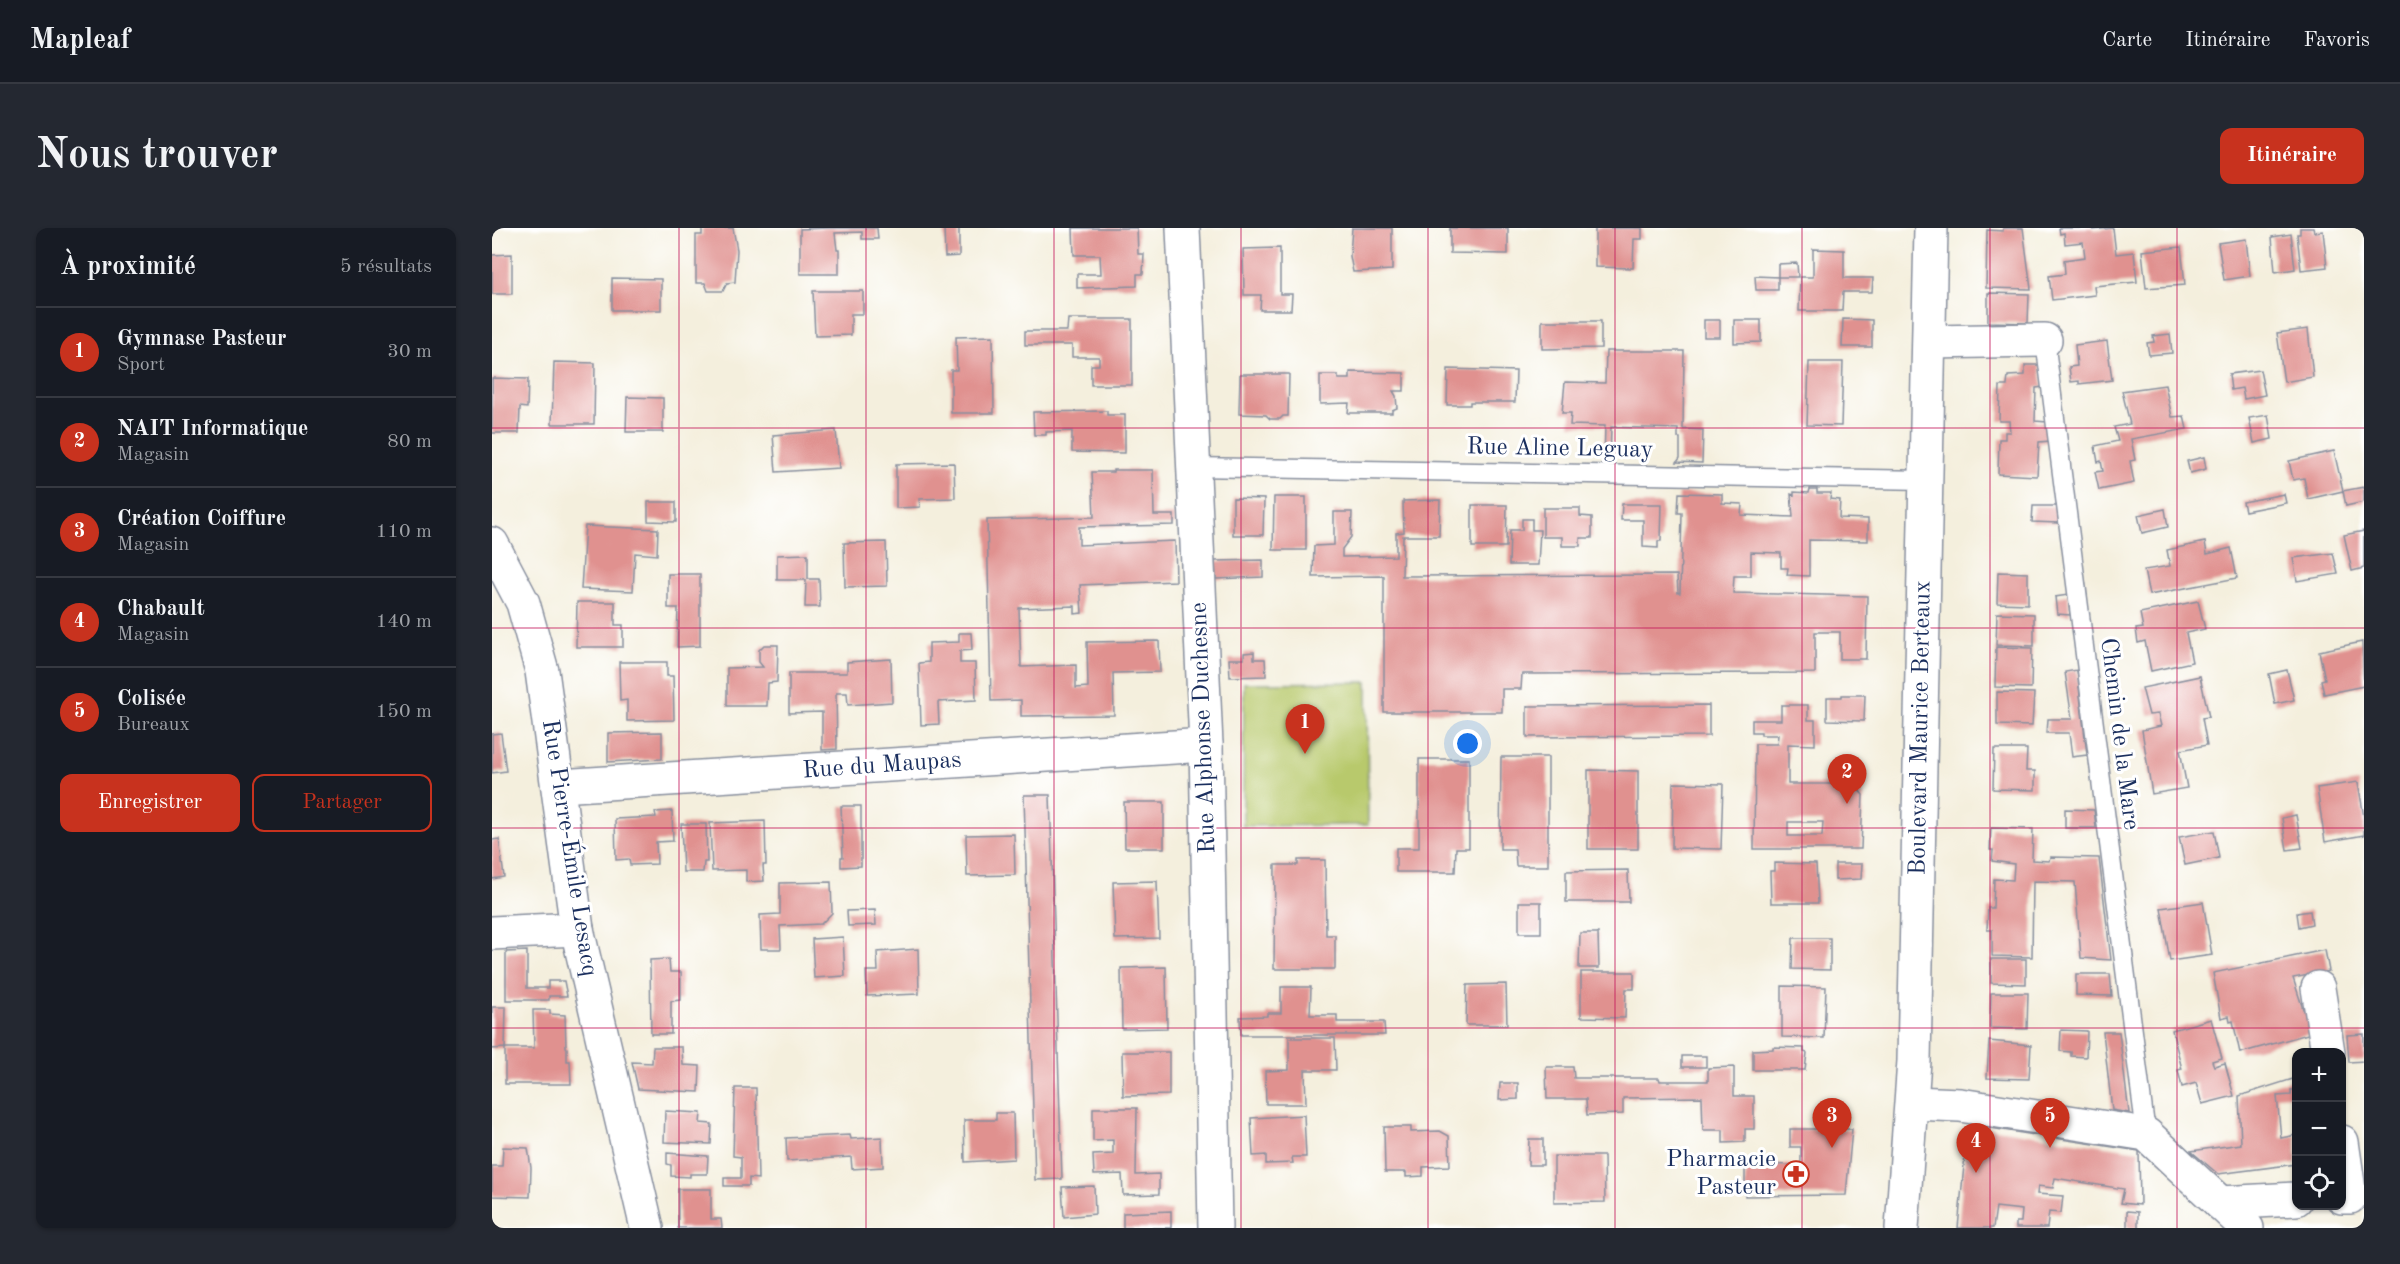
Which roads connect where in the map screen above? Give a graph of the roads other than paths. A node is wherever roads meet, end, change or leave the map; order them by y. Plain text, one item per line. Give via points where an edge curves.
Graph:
1 (1183, 228) edge
2 (1931, 228) edge
3 (2045, 340) joint
4 (1930, 342) junction
5 (1194, 467) junction
6 (1926, 480) junction
7 (492, 544) edge
8 (1206, 745) junction
9 (559, 786) junction
10 (577, 929) junction
11 (492, 933) edge
12 (2318, 988) dead end
13 (2327, 1048) edge
14 (1913, 1103) junction
15 (2146, 1134) junction
16 (2346, 1170) edge
17 (2346, 1197) edge
18 (2292, 1199) edge
19 (2220, 1203) junction
20 (647, 1228) edge
21 (1215, 1228) edge
22 (1902, 1228) edge
23 (2247, 1228) edge

1 - 5 street, Rue Alphonse Duchesne
2 - 4 street, Boulevard Maurice Berteaux
3 - 4 street
3 - 15 lane, Chemin de la Mare
4 - 6 street, Boulevard Maurice Berteaux
5 - 6 lane, Rue Aline Leguay
5 - 8 street, Rue Alphonse Duchesne
6 - 14 street, Boulevard Maurice Berteaux
7 - 9 street, Rue Pierre-Émile Lesacq via 523,603 542,671
8 - 9 street, Rue du Maupas
8 - 21 street, Rue Alphonse Duchesne
9 - 10 street, Rue Pierre-Émile Lesacq
10 - 11 street
10 - 20 street, Rue Pierre-Émile Lesacq
12 - 13 street
14 - 15 street via 1960,1105
14 - 22 street, Boulevard Maurice Berteaux
15 - 19 street
16 - 17 street via 2350,1197
18 - 19 street
19 - 23 street

